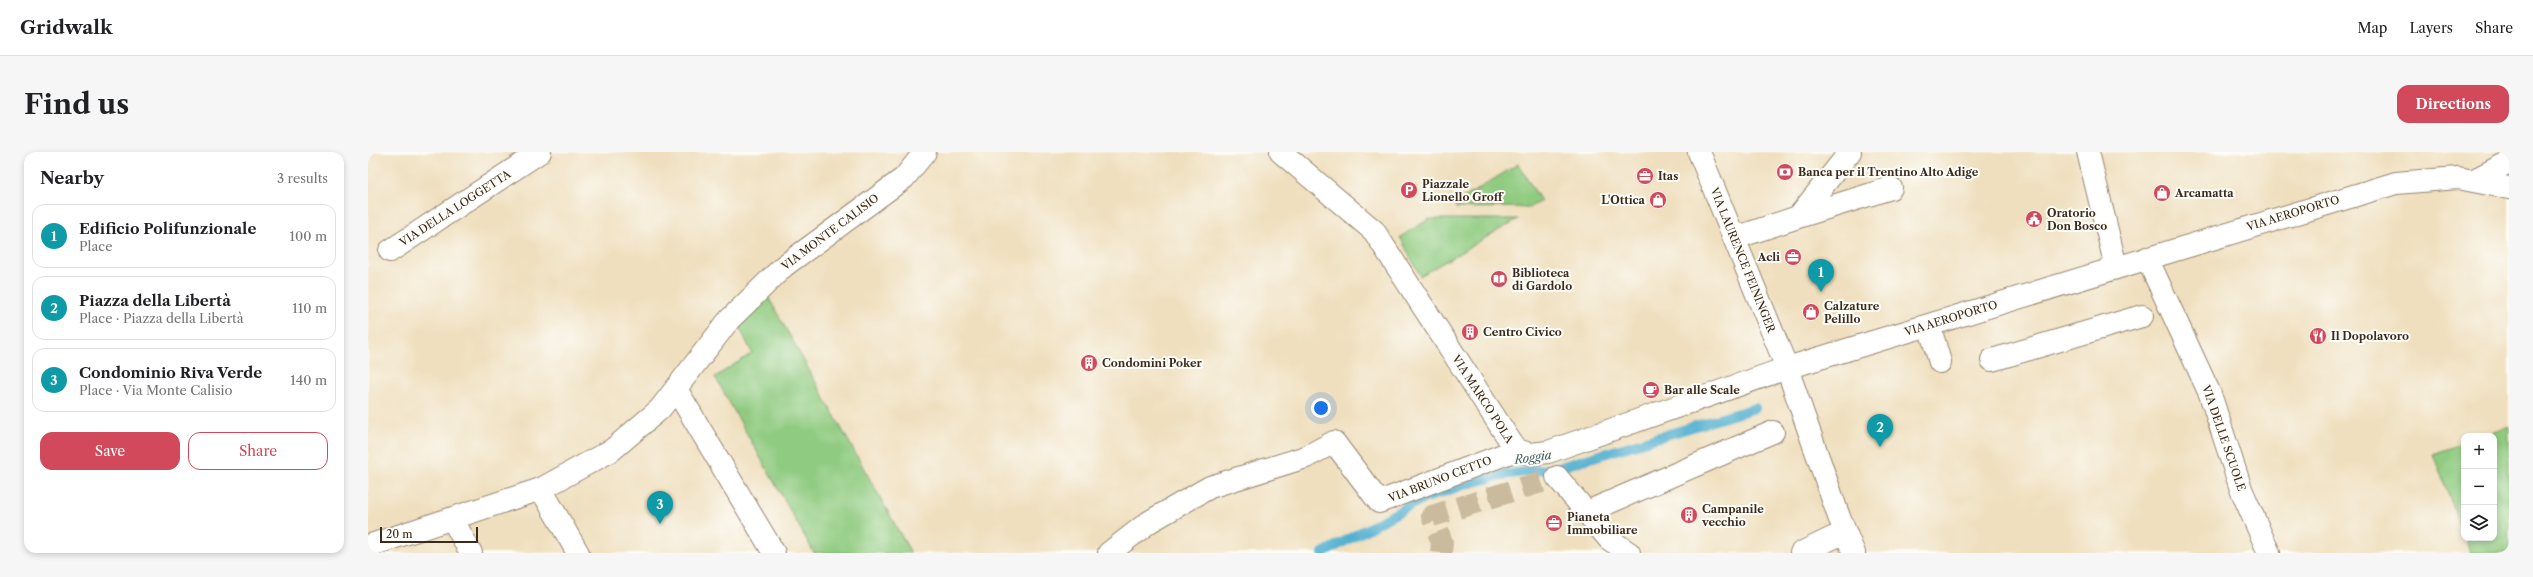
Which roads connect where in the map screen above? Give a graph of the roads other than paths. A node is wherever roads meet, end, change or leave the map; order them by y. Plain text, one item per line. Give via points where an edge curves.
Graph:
1 (540, 152) edge
2 (925, 152) edge
3 (1281, 152) edge
4 (1699, 152) edge
5 (1850, 152) edge
6 (2088, 152) edge
7 (2509, 162) edge
8 (2474, 180) junction
9 (1891, 188) dead end
10 (2509, 188) edge
11 (1798, 217) junction
12 (1735, 238) junction
13 (390, 251) dead end
14 (2147, 258) junction
15 (2116, 267) junction
16 (2142, 316) dead end
17 (1929, 324) junction
18 (1992, 360) dead end
19 (1940, 362) dead end
20 (1787, 368) junction
21 (676, 389) junction
22 (1773, 432) dead end
23 (1516, 450) junction
24 (1557, 477) dead end
25 (541, 489) junction
26 (1587, 512) junction
27 (453, 520) junction
28 (1845, 532) junction
29 (368, 546) edge
30 (471, 553) edge
31 (578, 553) edge
32 (774, 553) edge
33 (1110, 553) edge
34 (1629, 553) edge
35 (1801, 553) edge
36 (1854, 553) edge
37 (2269, 553) edge

1 - 13 street, VIA DELLA LOGGETTA
2 - 21 street, VIA MONTE CALISIO via 904,178 784,266 729,320
3 - 23 street, VIA MARCO POLA via 1374,231
4 - 12 street, VIA LAURENCE FEININGER
5 - 11 street
6 - 15 street
7 - 8 street
8 - 10 street, VIA AEROPORTO
8 - 14 street, VIA AEROPORTO via 2458,178 2396,183
9 - 11 street
11 - 12 street
12 - 20 street, VIA LAURENCE FEININGER
14 - 15 street, VIA AEROPORTO
14 - 37 street, VIA DELLE SCUOLE via 2210,394 2241,489
15 - 17 street, VIA AEROPORTO
16 - 18 street
17 - 19 street
17 - 20 street, VIA AEROPORTO
20 - 23 street, VIA MARCO POLA via 1548,452 1531,454
20 - 28 street, VIA LAURENCE FEININGER
21 - 25 street, VIA MONTE CALISIO via 660,409 612,450
21 - 32 street
22 - 26 street
23 - 33 street, VIA BRUNO CETTO via 1379,502 1334,442 1306,457 1210,487 1149,522
24 - 26 street
25 - 27 street, VIA MONTE CALISIO
25 - 31 street
26 - 34 street via 1609,539
27 - 29 street, VIA MONTE CALISIO
27 - 30 street
28 - 35 street
28 - 36 street, VIA LAURENCE FEININGER

